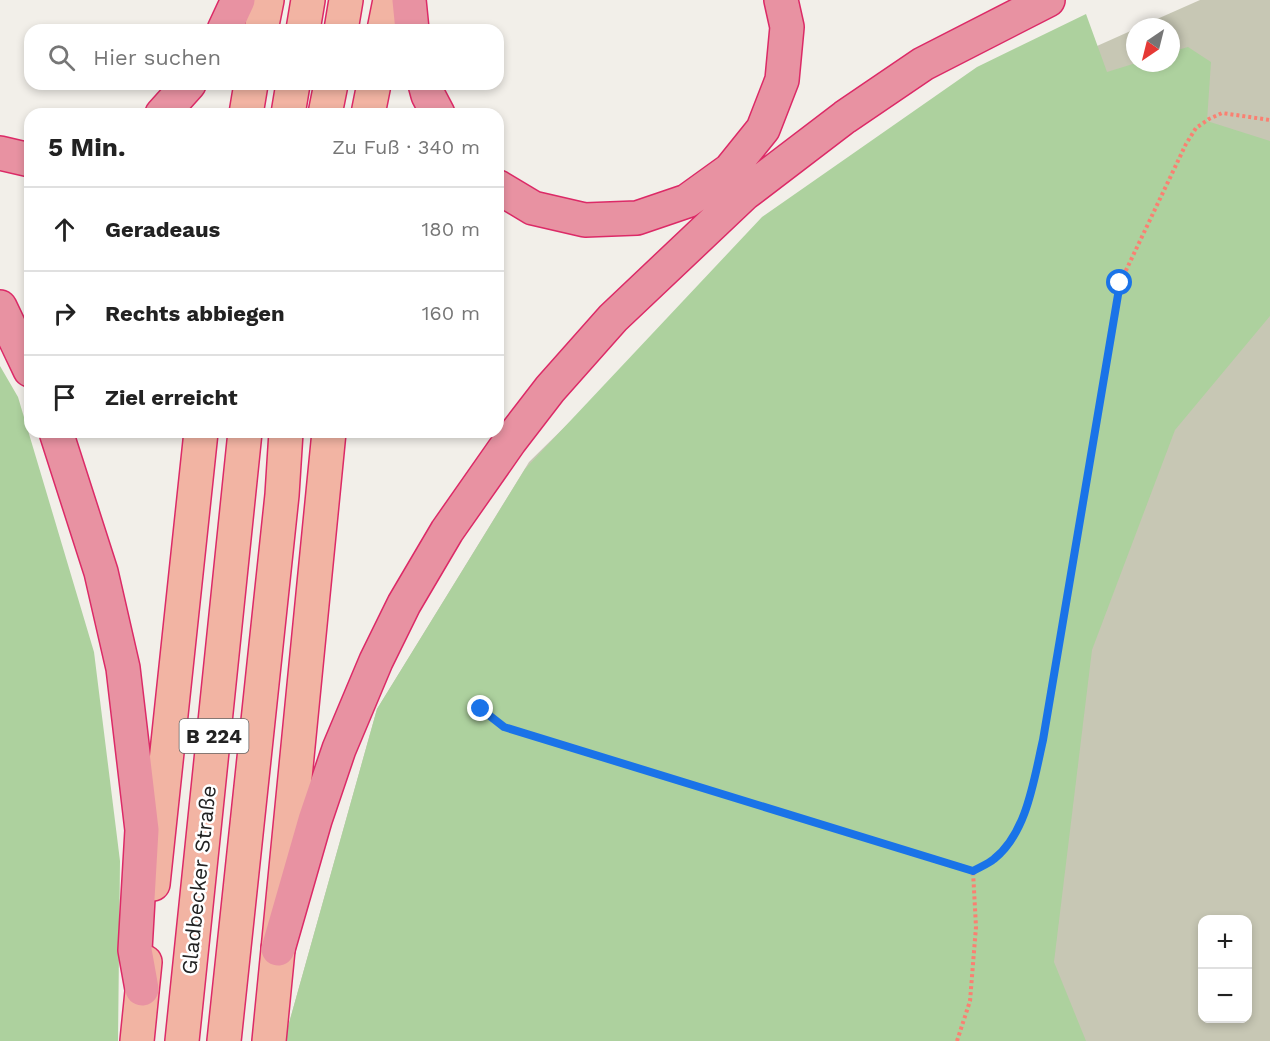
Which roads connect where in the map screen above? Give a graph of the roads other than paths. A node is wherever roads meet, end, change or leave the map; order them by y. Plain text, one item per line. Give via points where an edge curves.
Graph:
1 (238, 0) edge
2 (267, 0) edge
3 (308, 0) edge
4 (346, 0) edge
5 (390, 0) edge
6 (410, 0) edge
7 (781, 0) edge
8 (1048, 0) edge
9 (227, 24) edge
10 (262, 24) edge
11 (304, 24) edge
12 (342, 24) edge
13 (385, 24) edge
14 (412, 24) edge
15 (184, 90) edge
16 (251, 90) edge
17 (292, 90) edge
18 (330, 90) edge
19 (373, 90) edge
20 (427, 90) edge
21 (167, 108) edge
22 (247, 108) edge
23 (289, 108) edge
24 (327, 108) edge
25 (369, 108) edge
26 (435, 108) edge
27 (0, 153) edge
28 (24, 159) edge
29 (504, 191) edge
30 (0, 307) edge
31 (24, 357) edge
32 (58, 438) edge
33 (200, 438) edge
34 (244, 438) edge
35 (286, 438) edge
36 (328, 438) edge
37 (279, 949) junction
38 (142, 989) junction
39 (137, 1041) edge
40 (182, 1041) edge
41 (224, 1041) edge
42 (269, 1041) edge

1 - 9 highway
2 - 10 highway
3 - 11 highway
4 - 12 highway
5 - 13 highway
6 - 14 highway
7 - 29 highway via 787,27 782,80 763,129 730,170 687,201 638,218 585,220 533,208
8 - 37 highway via 923,64 744,194 613,318 550,389 447,531 376,661 339,749 315,820
15 - 21 highway
16 - 22 highway
17 - 23 highway
18 - 24 highway
19 - 25 highway
20 - 26 highway
27 - 28 highway
30 - 31 highway
32 - 38 highway via 101,572 123,668 142,830 135,950
33 - 38 highway
34 - 40 highway, Gladbecker Straße / B 224
35 - 41 highway, Gladbecker Straße / B 224
36 - 37 highway
37 - 42 highway
38 - 39 highway

